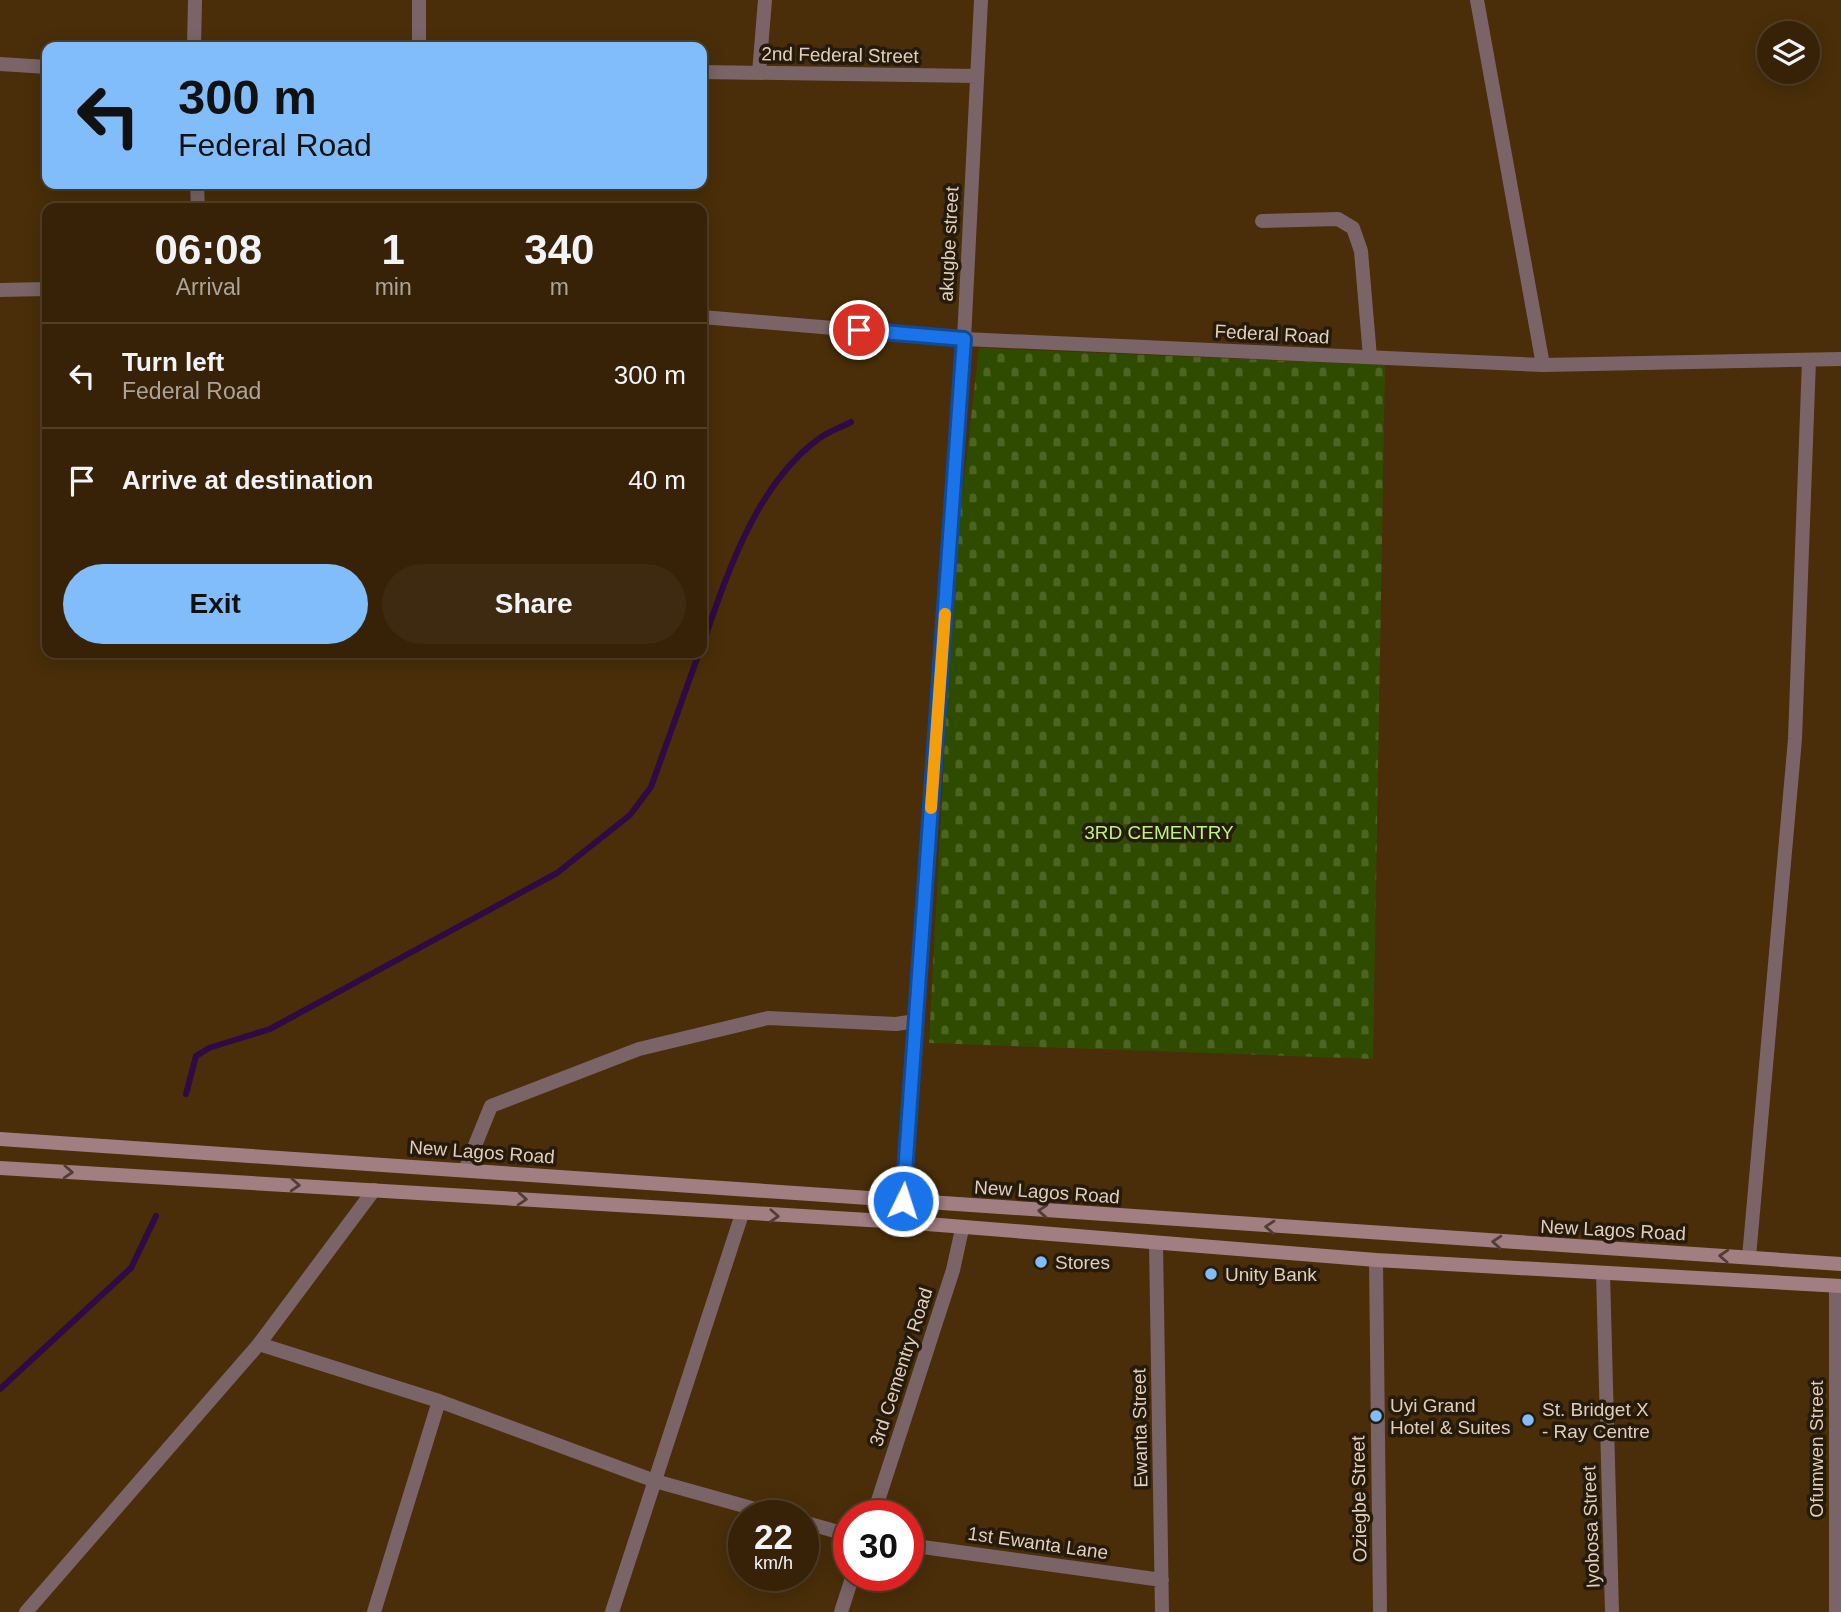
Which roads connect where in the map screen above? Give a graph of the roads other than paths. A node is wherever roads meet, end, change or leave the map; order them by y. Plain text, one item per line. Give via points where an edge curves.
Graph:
1 (195, 0) edge
2 (419, 0) edge
3 (765, 0) edge
4 (981, 0) edge
5 (1477, 0) edge
6 (194, 42) edge
7 (419, 42) edge
8 (0, 64) edge
9 (42, 67) edge
10 (707, 72) edge
11 (759, 73) junction
12 (977, 76) junction
13 (1262, 221) dead end
14 (42, 289) edge
15 (0, 290) edge
16 (707, 317) edge
17 (964, 339) junction
18 (1370, 357) junction
19 (1841, 359) edge
20 (1809, 360) junction
21 (1543, 365) junction
22 (916, 1021) junction
23 (0, 1139) edge
24 (0, 1168) edge
25 (465, 1170) junction
26 (374, 1190) junction
27 (903, 1201) junction
28 (742, 1214) junction
29 (962, 1229) junction
30 (1156, 1244) junction
31 (1749, 1257) junction
32 (1376, 1260) junction
33 (1841, 1264) edge
34 (1603, 1273) junction
35 (1838, 1286) edge
36 (259, 1344) junction
37 (439, 1401) junction
38 (655, 1481) junction
39 (878, 1500) edge
40 (728, 1501) edge
41 (924, 1547) edge
42 (1162, 1580) junction
43 (848, 1591) edge
44 (26, 1612) edge
45 (374, 1612) edge
46 (612, 1612) edge
47 (841, 1612) edge
48 (1162, 1612) edge
49 (1380, 1612) edge
50 (1612, 1612) edge
51 (1836, 1612) edge

1 - 6 street
2 - 7 street
3 - 11 street
4 - 12 street, akugbe street
5 - 21 street
8 - 9 street
10 - 11 street, 2nd Federal Street
11 - 12 street, 2nd Federal Street
12 - 17 street, akugbe street
13 - 18 street via 1338,219 1353,228 1361,251
14 - 15 street
16 - 17 street, Federal Road
17 - 18 street, Federal Road
17 - 22 street, akugbe street
18 - 21 street, Federal Road
19 - 20 street, Federal Road
20 - 21 street, Federal Road
20 - 31 street via 1795,739
22 - 25 street via 768,1018 639,1049 491,1106
22 - 27 street, akugbe street
23 - 25 main road, New Lagos Road
24 -> 26 main road
25 - 27 main road, New Lagos Road
26 -> 28 main road
26 - 36 street
31 -> 27 main road, New Lagos Road
28 -> 29 main road
28 - 38 street
29 - 30 main road
29 - 39 street, 3rd Cementry Road via 953,1270
30 - 32 main road
30 - 42 street, Ewanta Street
31 - 33 main road, New Lagos Road
32 - 34 main road
32 - 49 street, Oziegbe Street
34 - 35 main road
34 - 50 street, Iyobosa Street
35 - 51 street, Ofumwen Street
36 - 37 street
36 - 44 street
37 - 38 street
37 - 45 street
38 - 40 street
38 - 46 street
41 - 42 street, 1st Ewanta Lane
42 - 48 street, Ewanta Street
43 - 47 street

